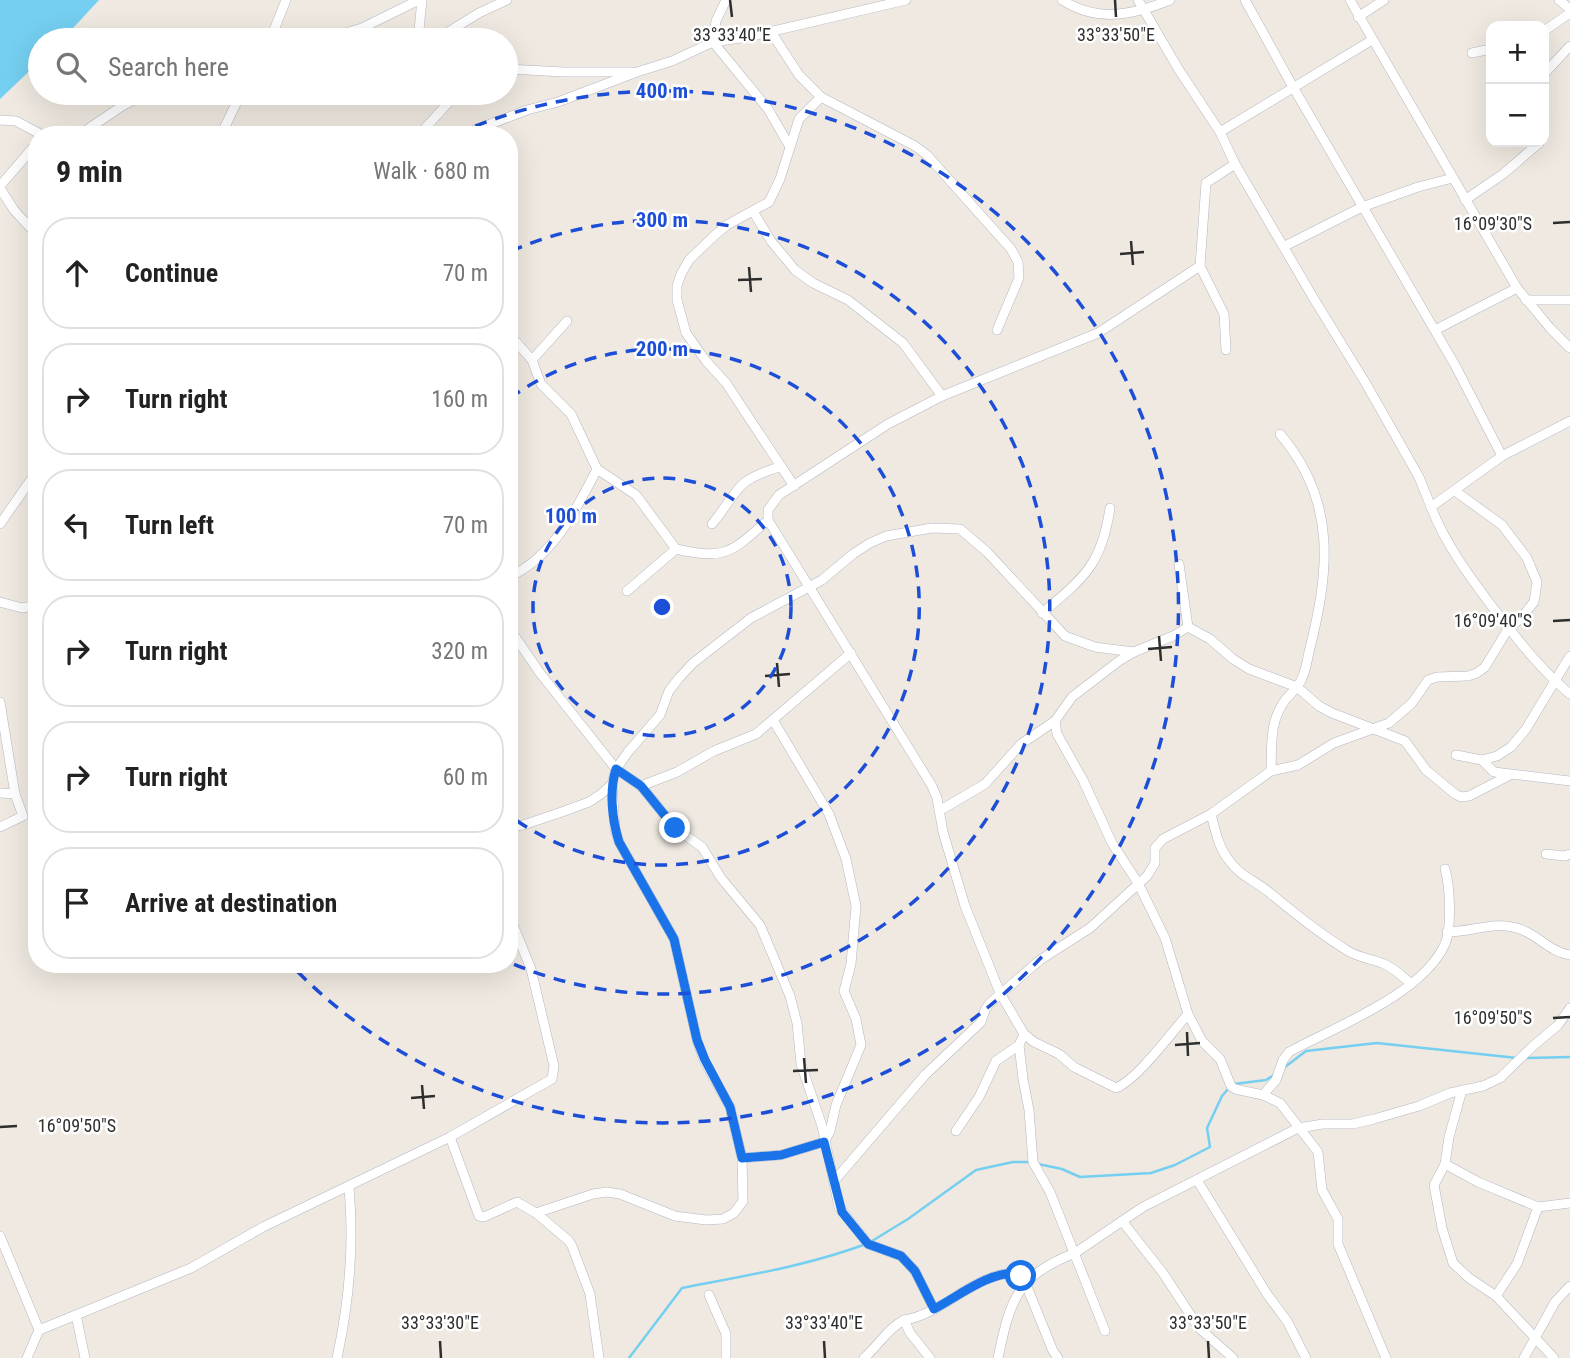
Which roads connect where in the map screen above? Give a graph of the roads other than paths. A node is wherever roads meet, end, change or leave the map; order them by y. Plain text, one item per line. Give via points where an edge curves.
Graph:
1 (286, 0) edge
2 (421, 0) edge
3 (507, 0) edge
4 (726, 0) edge
5 (906, 0) edge
6 (1062, 0) edge
7 (1138, 0) edge
8 (1170, 0) edge
9 (1245, 0) edge
10 (1350, 0) edge
11 (1384, 0) edge
12 (1559, 0) edge
13 (1144, 10) junction
14 (1570, 11) edge
15 (1359, 17) junction
16 (1549, 27) edge
17 (275, 28) edge
18 (362, 28) edge
19 (419, 28) edge
20 (455, 28) edge
21 (771, 32) junction
22 (1372, 40) junction
23 (713, 42) junction
24 (1570, 46) edge
25 (1486, 50) edge
26 (1472, 53) dead end
27 (1549, 69) edge
28 (518, 70) edge
29 (637, 72) junction
30 (1293, 87) junction
31 (821, 97) junction
32 (124, 105) edge
33 (236, 105) edge
34 (446, 105) edge
35 (0, 120) edge
36 (92, 126) edge
37 (226, 126) edge
38 (427, 126) edge
39 (485, 126) edge
40 (28, 127) edge
41 (1220, 132) junction
42 (1534, 147) edge
43 (790, 148) junction
44 (28, 154) edge
45 (1236, 164) junction
46 (1453, 178) junction
47 (0, 187) edge
48 (1465, 200) junction
49 (1362, 206) junction
50 (754, 213) junction
51 (28, 225) edge
52 (1285, 246) junction
53 (1200, 266) junction
54 (1517, 288) junction
55 (1526, 300) junction
56 (1570, 300) edge
57 (567, 321) dead end
58 (997, 330) dead end
59 (1435, 330) junction
60 (518, 344) edge
61 (1570, 348) edge
62 (1226, 350) dead end
63 (532, 360) junction
64 (942, 396) junction
65 (1570, 421) edge
66 (1280, 434) dead end
67 (1502, 456) junction
68 (782, 467) junction
69 (597, 469) junction
70 (28, 484) edge
71 (794, 486) junction
72 (1454, 491) junction
73 (1431, 507) junction
74 (1110, 508) dead end
75 (768, 520) junction
76 (0, 524) edge
77 (712, 524) dead end
78 (676, 549) junction
79 (1179, 564) dead end
80 (518, 571) edge
81 (809, 588) junction
82 (627, 591) dead end
83 (0, 602) edge
84 (28, 607) edge
85 (1042, 613) junction
86 (1188, 626) junction
87 (1508, 629) junction
88 (518, 641) edge
89 (1134, 652) junction
90 (850, 653) junction
91 (1570, 656) edge
92 (1555, 681) junction
93 (1297, 687) junction
94 (1570, 694) edge
95 (0, 702) edge
96 (774, 720) junction
97 (1055, 721) junction
98 (1374, 727) junction
99 (1456, 755) dead end
100 (1482, 760) junction
101 (616, 769) junction
102 (1271, 771) junction
103 (1510, 775) junction
104 (1570, 781) edge
105 (612, 785) junction
106 (641, 786) junction
107 (0, 793) edge
108 (15, 794) junction
109 (939, 811) junction
110 (1210, 814) junction
111 (518, 826) edge
112 (0, 827) edge
113 (1546, 854) dead end
114 (1570, 854) edge
115 (1445, 869) dead end
116 (1138, 883) junction
117 (1447, 932) junction
118 (518, 937) edge
119 (1570, 955) edge
120 (1410, 983) junction
121 (1000, 993) junction
122 (1570, 1008) edge
123 (1188, 1014) junction
124 (1024, 1034) junction
125 (1020, 1045) junction
126 (1462, 1090) junction
127 (1263, 1095) junction
128 (1298, 1128) junction
129 (956, 1130) dead end
130 (450, 1137) junction
131 (824, 1142) junction
132 (742, 1158) junction
133 (1445, 1164) junction
134 (835, 1180) junction
135 (1197, 1180) junction
136 (349, 1187) junction
137 (1570, 1203) edge
138 (1538, 1207) junction
139 (536, 1213) junction
140 (1122, 1221) junction
141 (0, 1236) edge
142 (1074, 1253) junction
143 (1025, 1282) junction
144 (1570, 1286) edge
145 (709, 1295) dead end
146 (1496, 1296) junction
147 (934, 1309) junction
148 (76, 1315) junction
149 (904, 1320) junction
150 (40, 1330) junction
151 (1105, 1331) dead end
152 (1534, 1339) junction
153 (27, 1358) edge
154 (85, 1358) edge
155 (337, 1358) edge
156 (598, 1358) edge
157 (726, 1358) edge
158 (864, 1358) edge
159 (930, 1358) edge
160 (998, 1358) edge
161 (1059, 1358) edge
162 (1233, 1358) edge
163 (1306, 1358) edge
164 (1386, 1358) edge
165 (1524, 1358) edge
166 (1554, 1358) edge

1 - 17 street
2 - 18 street
2 - 19 street
3 - 20 street
4 - 23 street
5 - 21 street
6 - 13 street via 1086,13
7 - 13 street
8 - 13 street
9 - 30 street
10 - 15 street
11 - 15 street
12 - 14 street
13 - 41 street
14 - 16 street
15 - 22 street
21 - 23 street
21 - 31 street via 799,75
22 - 30 street
22 - 46 street
23 - 29 street
23 - 43 street via 768,109
24 - 27 street
25 - 26 street
28 - 29 street
29 - 39 street
30 - 41 street
30 - 49 street
31 - 43 street via 799,119
31 - 58 street via 927,155 1011,249 1019,278
32 - 36 street
33 - 37 street
34 - 38 street
35 - 40 street
41 - 45 street
42 - 48 street
43 - 50 street via 775,192
44 - 47 street
45 - 52 street
45 - 53 street via 1204,187
46 - 48 street
46 - 49 street
47 - 51 street
48 - 54 street
49 - 52 street
49 - 59 street
50 - 64 street via 795,270 848,300 903,342
50 - 68 street via 727,225 689,260 677,286 677,300 686,333
52 - 73 street via 1410,461
53 - 62 street via 1224,314
53 - 64 street via 1098,333
54 - 55 street
54 - 59 street
55 - 56 street
55 - 61 street
57 - 63 street
59 - 67 street
60 - 63 street
63 - 69 street via 541,384 571,414
64 - 71 street via 888,424
65 - 67 street
66 - 93 street via 1317,496 1323,522 1324,586 1315,634
67 - 72 street
68 - 71 street
68 - 77 street via 741,485
69 - 78 street via 636,495
69 - 80 street via 545,553
70 - 76 street
71 - 75 street via 771,504
72 - 73 street
72 - 87 street via 1502,525 1533,570 1537,582 1534,602
73 - 87 street via 1455,557
74 - 85 street via 1095,561 1077,584
75 - 78 street via 729,551 716,555
75 - 81 street
78 - 82 street
79 - 86 street
81 - 85 street via 870,543 956,527 987,552
81 - 90 street
81 - 101 street via 751,618 693,663 669,691 660,715
83 - 84 street
85 - 89 street via 1072,640
86 - 89 street
86 - 93 street via 1249,669
87 - 92 street
87 - 98 street via 1477,673 1429,680 1398,717
88 - 101 street
89 - 97 street via 1072,697
90 - 96 street
90 - 109 street via 933,786
91 - 92 street
92 - 94 street
92 - 100 street via 1519,739
93 - 98 street via 1332,713
93 - 102 street via 1272,725
95 - 108 street
96 - 106 street via 756,734
96 - 131 street via 829,814 846,859 856,906 844,991 861,1045
97 - 109 street via 1021,744 985,784
97 - 116 street via 1057,734 1112,844
98 - 102 street via 1334,743 1298,765
98 - 103 street via 1405,741 1426,771 1461,797
99 - 100 street
100 - 103 street via 1494,772
101 - 105 street
101 - 106 street
102 - 110 street
103 - 104 street
105 - 111 street via 589,802
105 - 132 street via 619,842 674,939 697,1040 730,1107
106 - 131 street via 675,828 702,847 760,925 790,996 801,1064
107 - 108 street
108 - 112 street via 23,816
109 - 121 street via 965,906
110 - 116 street via 1163,839 1155,848 1154,869
110 - 120 street via 1220,845 1243,877 1306,924 1362,958 1397,971
113 - 114 street
115 - 117 street via 1450,893
116 - 121 street via 1090,928
116 - 123 street via 1168,945
117 - 119 street via 1518,927
117 - 120 street via 1441,949
118 - 130 street via 531,969 555,1073 552,1079
120 - 127 street via 1357,1020 1289,1052
121 - 124 street
121 - 134 street via 981,1022 925,1075
122 - 126 street via 1558,1026 1500,1078
123 - 124 street via 1143,1066 1116,1088 1074,1068
123 - 127 street via 1202,1041 1225,1067 1231,1086
124 - 125 street
125 - 129 street via 996,1061
125 - 142 street via 1033,1162
126 - 128 street via 1353,1124
126 - 133 street
127 - 128 street via 1280,1103
128 - 135 street
128 - 164 street via 1318,1152 1322,1190 1338,1219 1338,1244
130 - 136 street
130 - 139 street via 479,1216 517,1202
131 - 132 street via 781,1155
131 - 134 street
132 - 139 street via 743,1201 723,1219 675,1216 607,1192
133 - 138 street
133 - 146 street via 1434,1185 1453,1262
134 - 147 street via 842,1212 868,1244 901,1256
135 - 140 street
135 - 163 street
136 - 148 street via 263,1227 191,1268
136 - 155 street via 352,1227 344,1328
137 - 138 street
138 - 146 street via 1517,1264
139 - 156 street via 572,1246 590,1294
140 - 142 street
140 - 162 street via 1199,1328
141 - 150 street
142 - 143 street
142 - 151 street
143 - 147 street via 1017,1273 1002,1274
143 - 160 street via 1004,1324
143 - 161 street
144 - 152 street via 1555,1301
145 - 157 street via 726,1334
146 - 152 street
147 - 149 street
148 - 150 street
148 - 154 street
149 - 158 street
149 - 159 street
150 - 153 street
152 - 165 street
152 - 166 street

